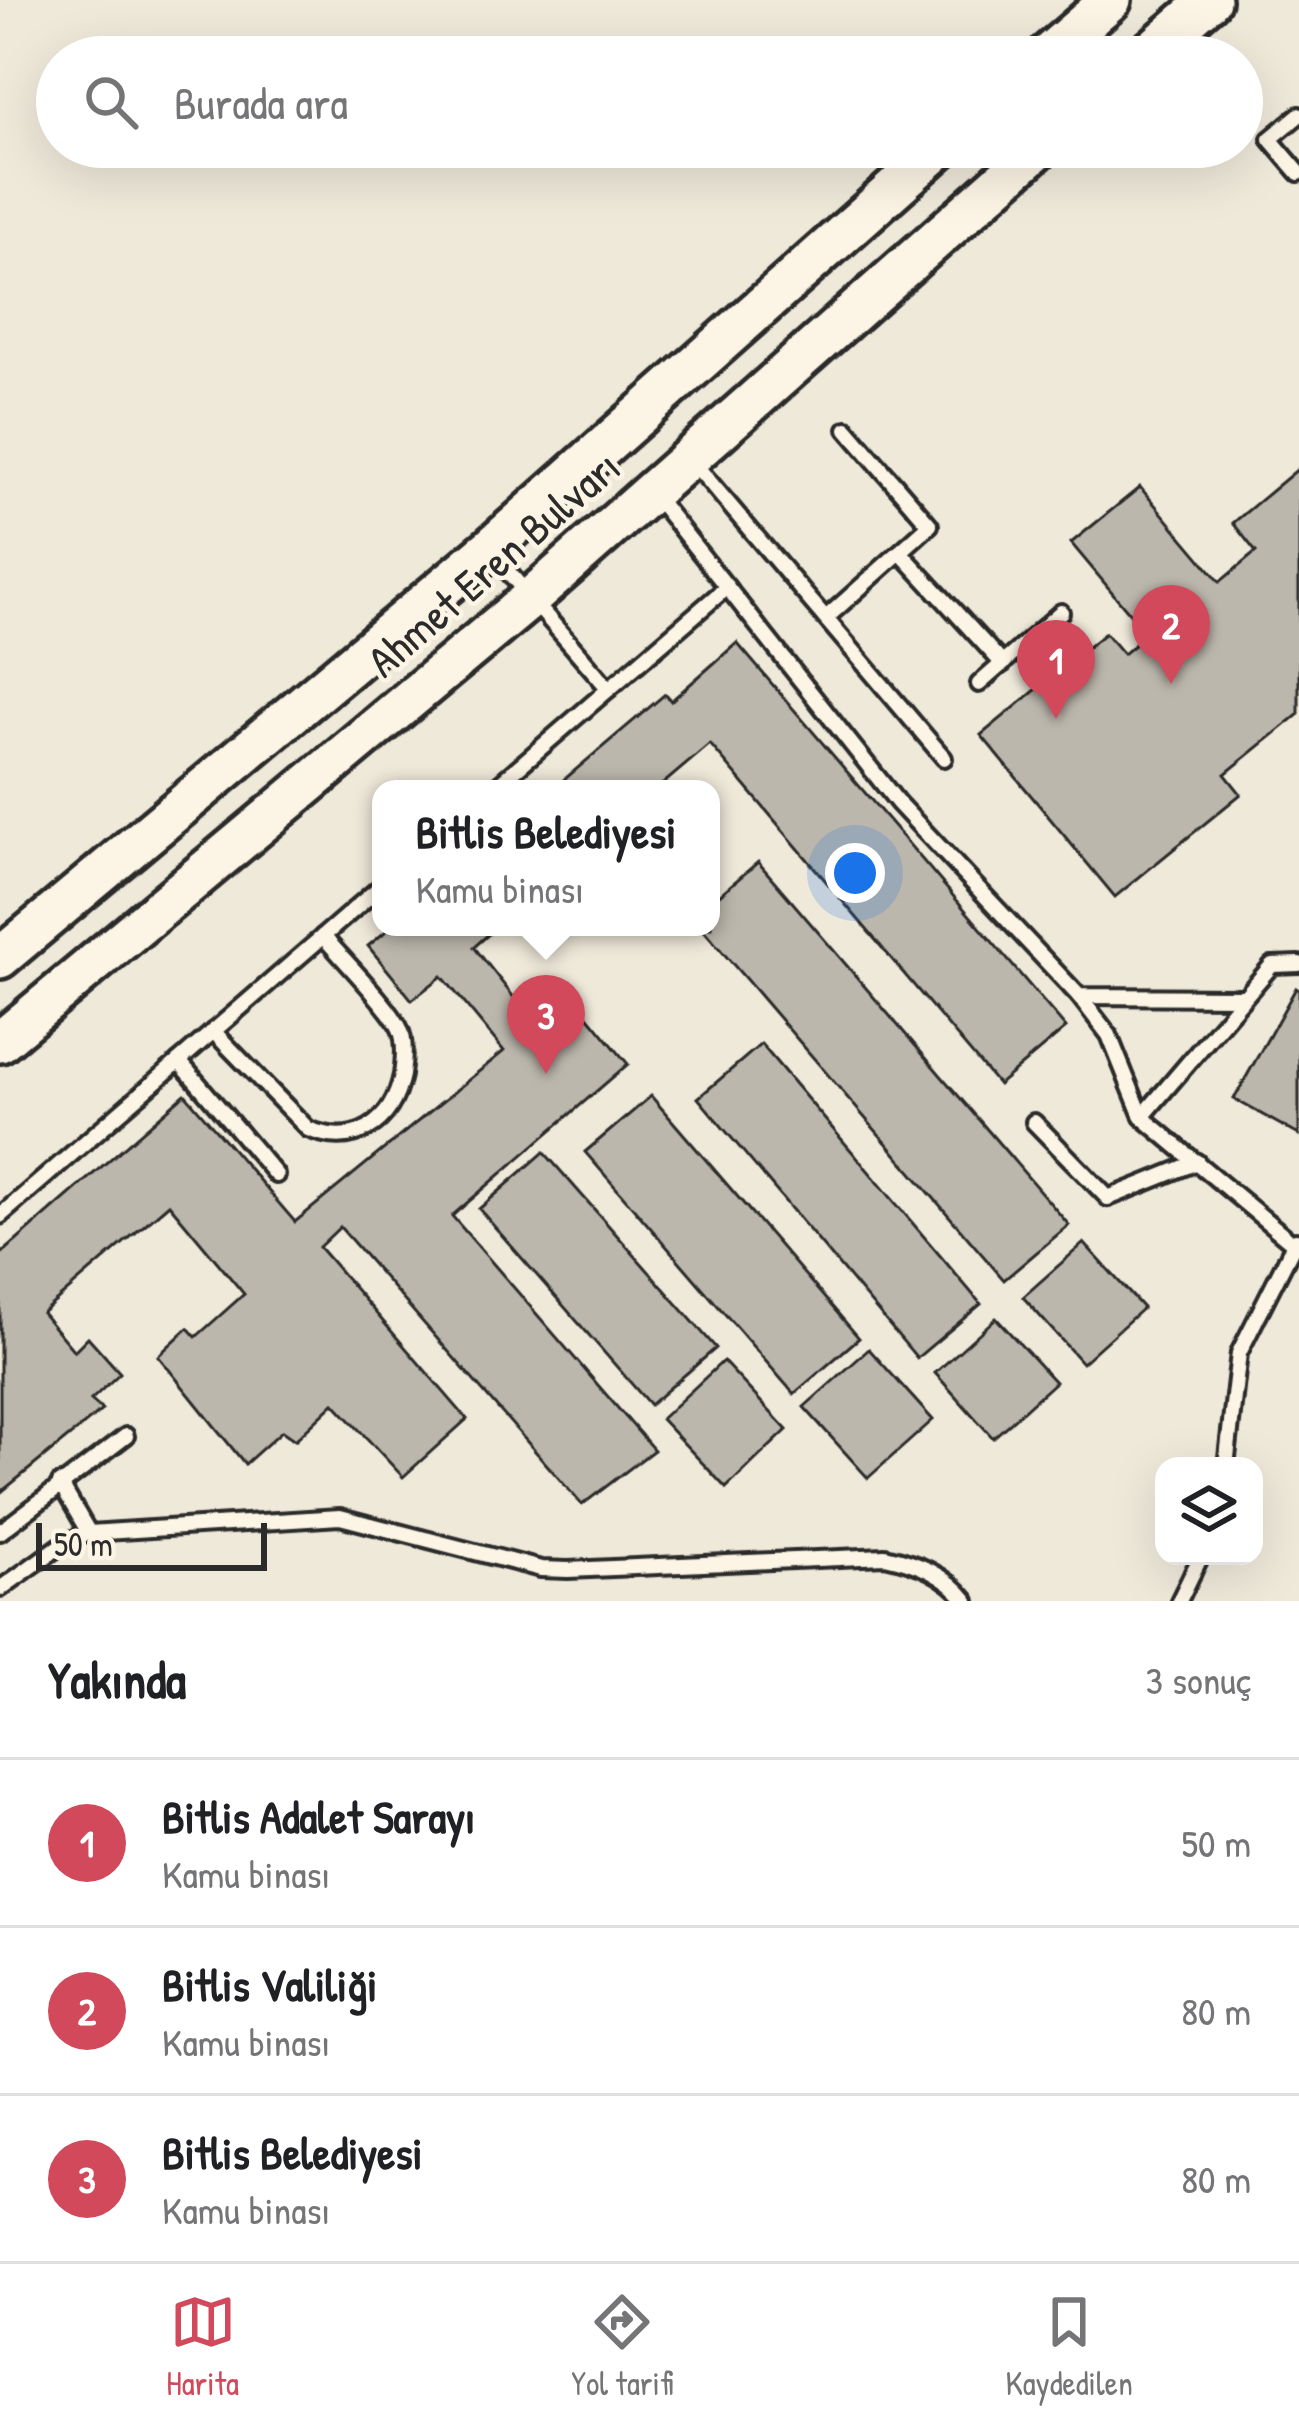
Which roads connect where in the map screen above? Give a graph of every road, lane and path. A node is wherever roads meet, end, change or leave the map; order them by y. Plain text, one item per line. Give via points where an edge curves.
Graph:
1 (1111, 0) edge
2 (1210, 0) edge
3 (1069, 36) edge
4 (1168, 36) edge
5 (1299, 115) edge
6 (917, 168) edge
7 (1016, 168) edge
8 (1299, 173) edge
9 (873, 206) junction
10 (916, 254) junction
11 (847, 429) dead end
12 (688, 457) junction
13 (651, 491) junction
14 (489, 549) junction
15 (899, 552) junction
16 (727, 587) junction
17 (531, 598) junction
18 (1061, 612) dead end
19 (826, 618) junction
20 (1003, 664) junction
21 (979, 685) dead end
22 (610, 688) junction
23 (944, 758) dead end
24 (503, 780) edge
25 (372, 894) edge
26 (323, 936) junction
27 (0, 958) edge
28 (1299, 964) edge
29 (1078, 996) junction
30 (1244, 997) junction
31 (213, 1031) junction
32 (0, 1042) edge
33 (179, 1061) junction
34 (1142, 1117) junction
35 (1034, 1121) dead end
36 (1196, 1162) junction
37 (276, 1175) dead end
38 (0, 1216) edge
39 (1296, 1240) edge
40 (126, 1436) dead end
41 (1227, 1457) edge
42 (60, 1484) junction
43 (0, 1532) edge
44 (89, 1533) junction
45 (1197, 1565) edge
46 (0, 1589) edge
47 (967, 1601) edge
48 (1179, 1601) edge

1 - 3 main road
2 - 4 main road
5 - 8 lane via 1270,139
6 - 9 main road, Ahmet Eren Bulvarı
7 - 10 main road, Ahmet Eren Bulvarı
9 - 10 main road
9 - 14 main road, Ahmet Eren Bulvarı
10 - 12 main road, Ahmet Eren Bulvarı
11 - 15 lane via 930,525
12 - 13 main road, Ahmet Eren Bulvarı
12 - 19 lane
13 - 16 lane
13 - 17 main road, Ahmet Eren Bulvarı
14 - 17 lane
14 - 27 main road, Ahmet Eren Bulvarı
15 - 19 lane
15 - 20 lane
16 - 22 lane
16 - 29 lane via 898,803
17 - 22 lane
17 - 32 main road, Ahmet Eren Bulvarı
18 - 20 lane
19 - 23 lane
20 - 21 lane
22 - 24 lane
25 - 26 lane
26 - 31 lane
26 - 31 lane via 400,1028 401,1080 379,1123 352,1136 308,1130
28 - 30 lane via 1272,964
29 - 30 lane
29 - 34 lane via 1108,1035
30 - 34 lane
31 - 33 lane
33 - 37 lane
33 - 38 lane
34 - 36 lane
35 - 36 lane via 1108,1198
36 - 39 lane
39 - 41 lane via 1239,1353
40 - 42 lane
42 - 43 lane
42 - 44 lane
44 - 46 lane
44 - 47 lane via 340,1517 554,1570 885,1556 924,1567
45 - 48 lane

